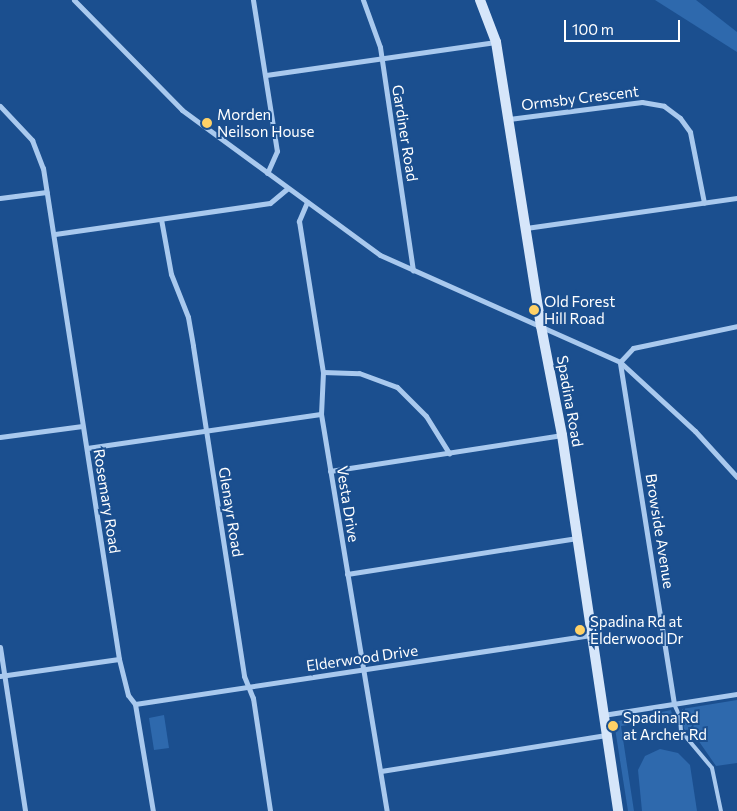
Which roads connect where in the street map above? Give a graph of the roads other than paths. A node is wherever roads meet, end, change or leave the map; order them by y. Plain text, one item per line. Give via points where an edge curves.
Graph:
1 (74, 0) edge
2 (253, 0) edge
3 (363, 0) edge
4 (480, 0) edge
5 (496, 42) junction
6 (381, 59) junction
7 (266, 75) junction
8 (0, 106) edge
9 (509, 119) junction
10 (267, 173) junction
11 (288, 188) junction
12 (47, 192) junction
13 (0, 198) edge
14 (737, 198) edge
15 (307, 202) junction
16 (704, 203) junction
17 (161, 219) junction
18 (526, 228) junction
19 (55, 234) junction
20 (413, 271) junction
21 (541, 326) junction
22 (737, 326) edge
23 (620, 362) junction
24 (323, 372) junction
25 (321, 414) junction
26 (82, 426) junction
27 (206, 431) junction
28 (562, 435) junction
29 (0, 436) edge
30 (86, 448) junction
31 (449, 453) junction
32 (330, 471) junction
33 (737, 477) edge
34 (577, 538) junction
35 (347, 574) junction
36 (592, 635) junction
37 (0, 647) edge
38 (119, 659) junction
39 (364, 671) junction
40 (2, 676) edge
41 (248, 687) junction
42 (737, 694) edge
43 (135, 704) junction
44 (674, 704) junction
45 (603, 715) junction
46 (606, 734) junction
47 (381, 771) junction
48 (25, 811) edge
49 (154, 811) edge
50 (270, 811) edge
51 (387, 811) edge
52 (618, 811) edge
53 (721, 811) edge

1 - 10 street via 182,110
2 - 7 street
3 - 6 street, Gardiner Road
4 - 5 street, Spadina Road
5 - 6 street
5 - 9 street, Spadina Road
6 - 7 street
6 - 20 street, Gardiner Road
7 - 10 street via 277,150
8 - 12 street, Rosemary Road via 38,150
9 - 16 street, Ormsby Crescent via 642,102 664,106 680,118 690,132
9 - 18 street, Spadina Road
10 - 11 street
11 - 15 street
11 - 17 street via 270,203
12 - 13 street
12 - 19 street, Rosemary Road
14 - 16 street
15 - 20 street via 380,255
15 - 24 street, Vesta Drive via 299,221
16 - 18 street
17 - 19 street
17 - 27 street, Glenayr Road via 171,274 188,317
18 - 21 street, Spadina Road
19 - 26 street, Rosemary Road
20 - 21 street
21 - 23 street
21 - 28 street, Spadina Road
22 - 23 street via 633,348
23 - 33 street via 694,431
23 - 44 street, Browside Avenue
24 - 25 street, Vesta Drive
24 - 31 street via 359,373 397,386 426,416
25 - 27 street
25 - 32 street, Vesta Drive
26 - 29 street
26 - 30 street, Rosemary Road
27 - 30 street
27 - 41 street, Glenayr Road
28 - 31 street
28 - 34 street, Spadina Road
30 - 38 street, Rosemary Road
31 - 32 street
32 - 35 street, Vesta Drive
34 - 35 street
34 - 36 street, Spadina Road
35 - 39 street, Vesta Drive
36 - 39 street, Elderwood Drive
36 - 45 street, Spadina Road
37 - 40 street
38 - 40 street
38 - 43 street, Rosemary Road via 128,695
39 - 41 street, Elderwood Drive
39 - 47 street, Vesta Drive
40 - 48 street
41 - 43 street, Elderwood Drive
41 - 50 street, Glenayr Road
42 - 44 street
43 - 49 street, Rosemary Road
44 - 45 street
44 - 53 lane via 680,717 681,731 710,763
45 - 46 street, Spadina Road
46 - 47 street
46 - 52 street, Spadina Road
47 - 51 street, Vesta Drive

